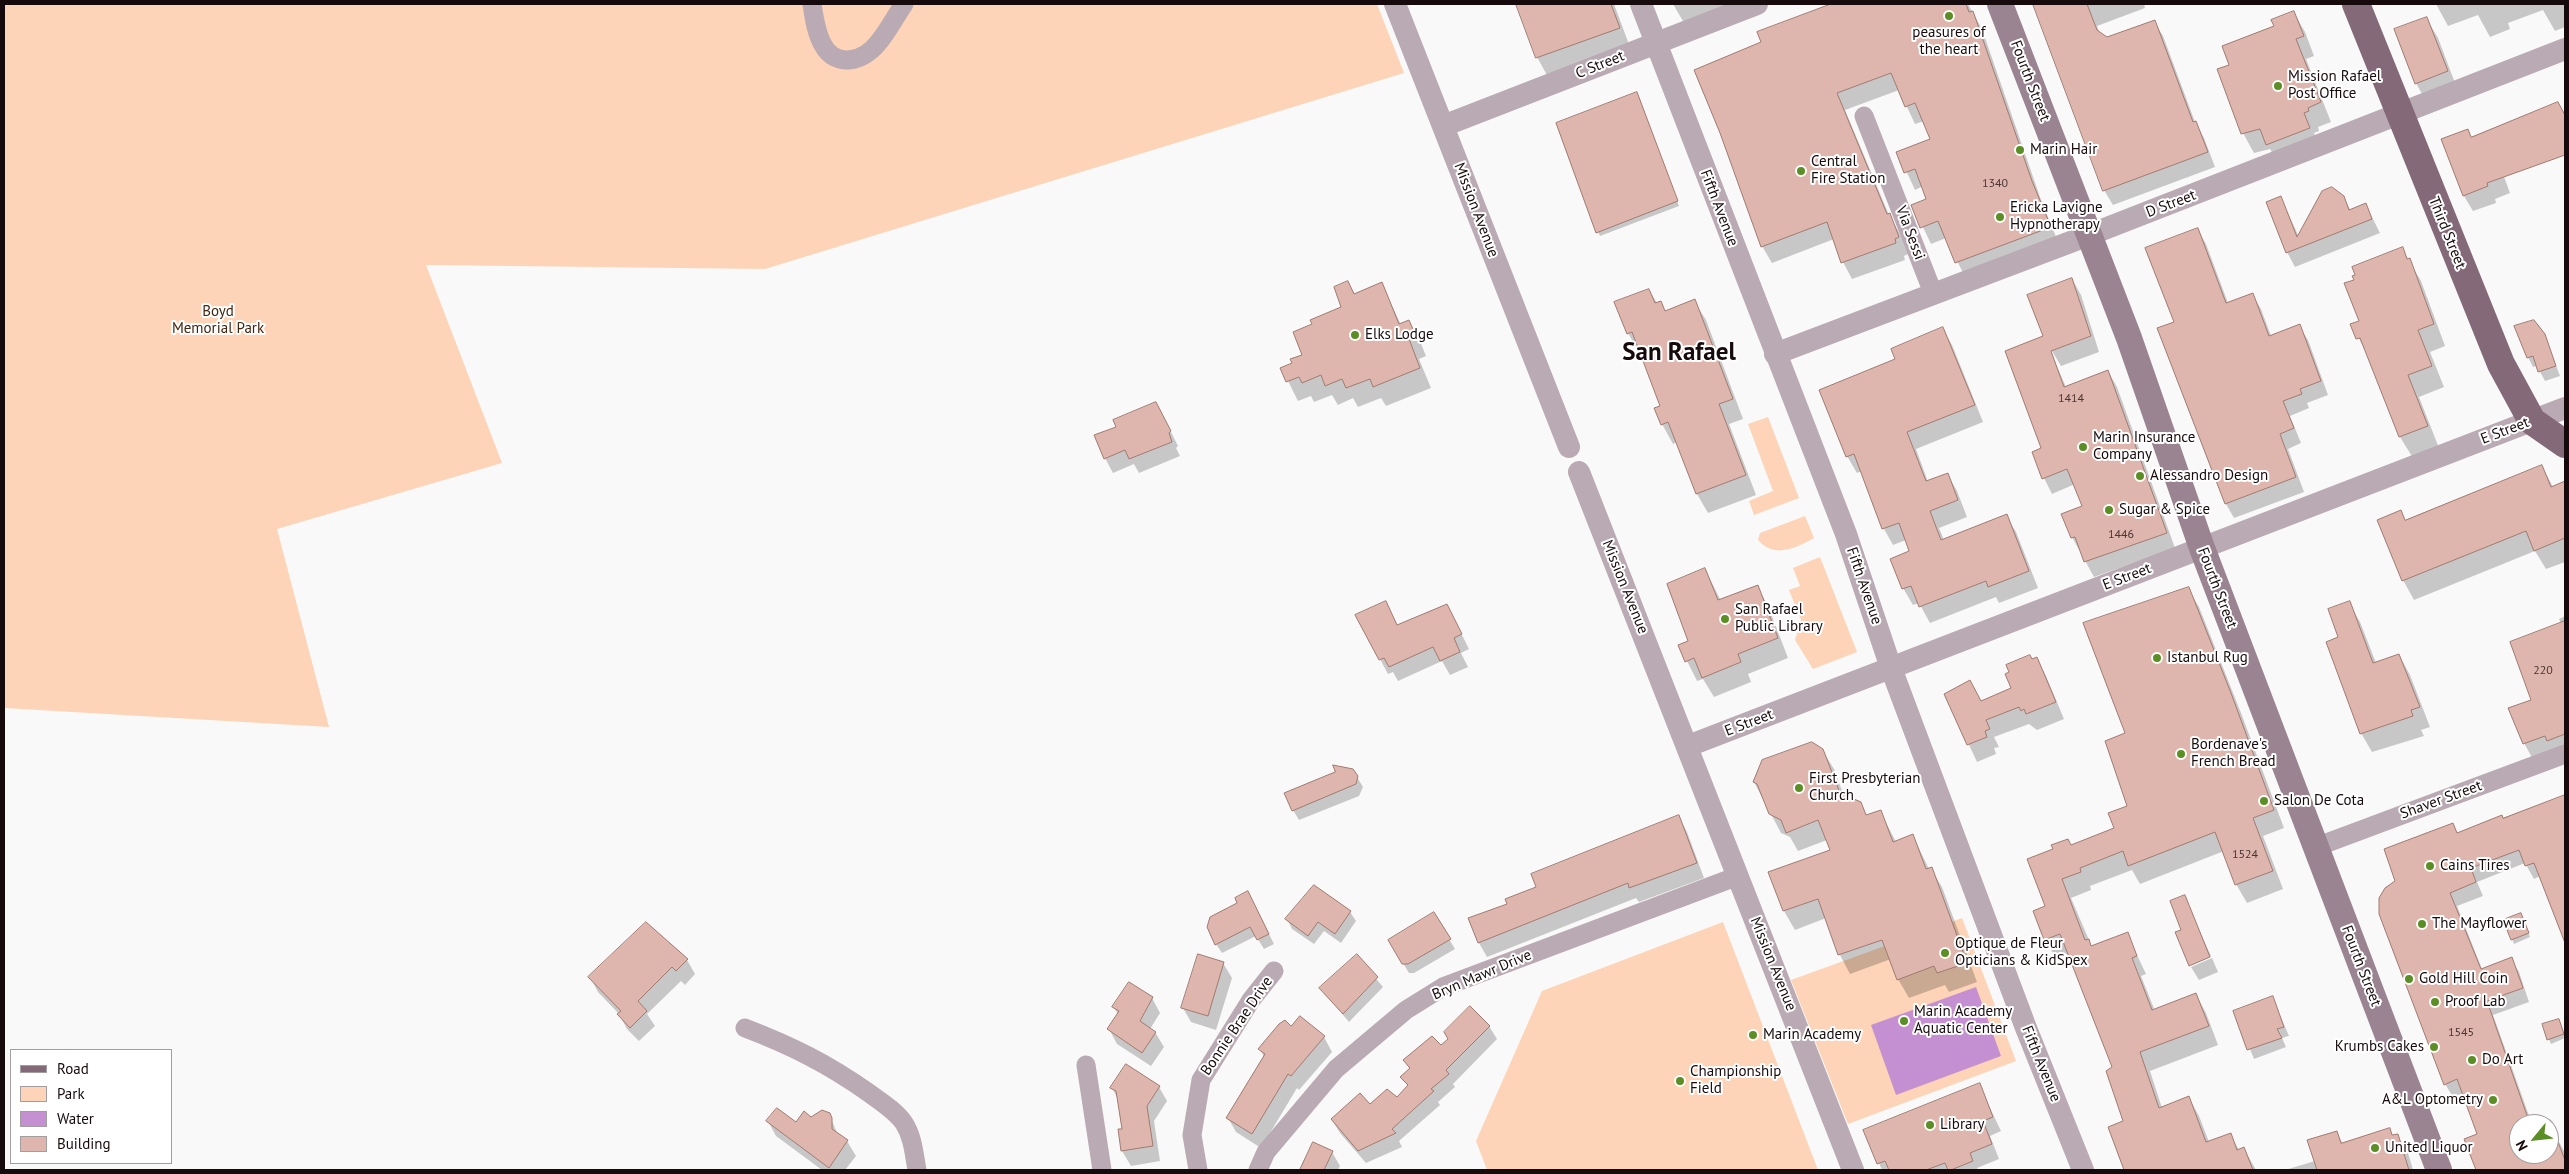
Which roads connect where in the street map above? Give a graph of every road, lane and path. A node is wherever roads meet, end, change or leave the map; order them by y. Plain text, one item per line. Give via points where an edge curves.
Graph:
1 (812, 4) edge
2 (904, 4) edge
3 (1395, 4) edge
4 (1641, 4) edge
5 (1757, 4) edge
6 (2000, 4) edge
7 (2356, 4) edge
8 (1656, 43) junction
9 (2565, 49) edge
10 (2399, 115) junction
11 (1864, 116) dead end
12 (1443, 126) junction
13 (2089, 236) junction
14 (1933, 293) junction
15 (1775, 354) junction
16 (2565, 408) edge
17 (2532, 421) junction
18 (2565, 444) edge
19 (1569, 447) joint
20 (1579, 472) joint
21 (2202, 548) junction
22 (1892, 668) junction
23 (1688, 746) junction
24 (2565, 754) edge
25 (2316, 847) junction
26 (1738, 876) junction
27 (1274, 972) dead end
28 (745, 1028) dead end
29 (1086, 1065) dead end
30 (917, 1170) edge
31 (1102, 1170) edge
32 (1198, 1170) edge
33 (1258, 1170) edge
34 (1853, 1170) edge
35 (2083, 1170) edge
36 (2438, 1170) edge

1 - 2 street via 823,46 836,58 849,61 864,57 878,44
3 - 12 street, Mission Avenue
4 - 8 street, Fifth Avenue
5 - 8 street, C Street
6 - 13 main road, Fourth Street
7 - 10 main road, Third Street
8 - 12 street, C Street
8 - 15 street, Fifth Avenue
9 - 10 street, D Street
10 - 13 street, D Street
10 - 17 main road, Third Street via 2501,364
11 - 14 street, Via Sessi
12 - 19 street, Mission Avenue
13 - 14 street, D Street
13 - 21 main road, Fourth Street via 2129,338
14 - 15 street, D Street
15 - 22 street, Fifth Avenue via 1849,542
16 - 17 street, E Street
17 - 18 main road, Third Street
17 - 21 street, E Street
19 - 20 street, Mission Avenue
20 - 23 street, Mission Avenue
21 - 22 street, E Street
21 - 25 main road, Fourth Street
22 - 23 street, E Street
22 - 35 street, Fifth Avenue via 2026,1028
23 - 26 street, Mission Avenue
24 - 25 street, Shaver Street
25 - 36 main road, Fourth Street
26 - 33 street, Bryn Mawr Drive via 1443,987 1406,1010 1336,1069 1266,1152
26 - 34 street, Mission Avenue
27 - 32 street, Bonnie Brae Drive via 1251,1000 1200,1080 1192,1135
28 - 30 street via 832,1067 880,1101 904,1122 912,1141
29 - 31 street

